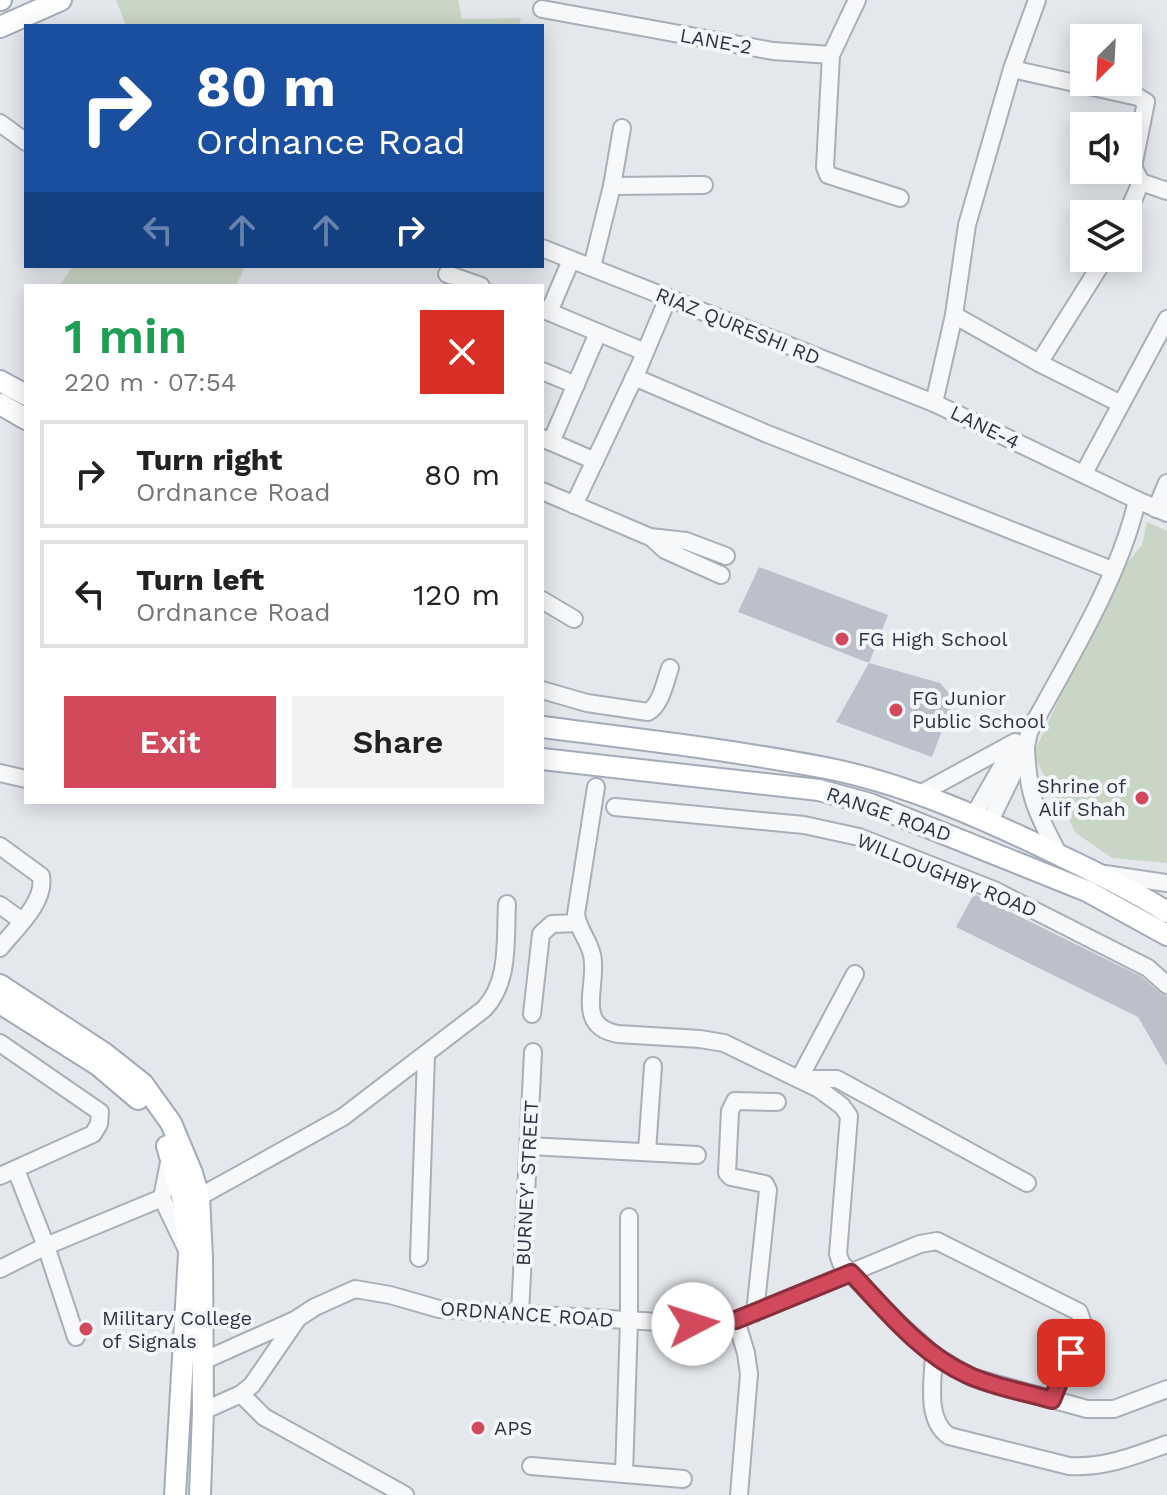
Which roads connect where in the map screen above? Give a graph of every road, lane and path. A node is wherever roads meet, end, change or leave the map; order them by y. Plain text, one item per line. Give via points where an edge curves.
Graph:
1 (61, 0) edge
2 (857, 0) edge
3 (1037, 0) edge
4 (543, 4) edge
5 (537, 24) edge
6 (0, 27) edge
7 (831, 55) junction
8 (1012, 69) junction
9 (1142, 122) edge
10 (0, 123) edge
11 (622, 128) dead end
12 (24, 141) edge
13 (1142, 182) edge
14 (704, 185) dead end
15 (612, 186) junction
16 (1167, 191) edge
17 (900, 198) dead end
18 (544, 249) edge
19 (571, 260) junction
20 (592, 267) junction
21 (1096, 272) edge
22 (447, 275) edge
23 (475, 284) edge
24 (668, 298) junction
25 (546, 310) edge
26 (954, 315) junction
27 (1167, 319) edge
28 (598, 333) junction
29 (645, 352) junction
30 (1039, 363) junction
31 (544, 372) edge
32 (634, 377) junction
33 (0, 381) edge
34 (576, 385) junction
35 (24, 394) edge
36 (934, 403) junction
37 (0, 404) edge
38 (1121, 404) junction
39 (24, 418) edge
40 (546, 440) edge
41 (595, 461) junction
42 (1084, 473) junction
43 (1167, 483) edge
44 (544, 492) edge
45 (1137, 500) junction
46 (574, 505) junction
47 (1161, 511) edge
48 (650, 537) junction
49 (726, 556) dead end
50 (1112, 570) junction
51 (721, 575) dead end
52 (544, 601) edge
53 (574, 619) dead end
54 (670, 668) dead end
55 (544, 691) edge
56 (544, 727) edge
57 (1024, 740) junction
58 (544, 759) edge
59 (0, 773) edge
60 (24, 779) edge
61 (596, 787) dead end
62 (918, 795) junction
63 (615, 807) dead end
64 (983, 818) junction
65 (974, 843) junction
66 (0, 846) edge
67 (1059, 855) junction
68 (1096, 873) junction
69 (1167, 883) edge
70 (507, 904) dead end
71 (0, 905) edge
72 (1167, 912) edge
73 (22, 921) junction
74 (577, 923) junction
75 (1167, 935) edge
76 (0, 948) edge
77 (855, 974) dead end
78 (0, 985) edge
79 (1167, 985) edge
80 (0, 1003) edge
81 (532, 1014) dead end
82 (0, 1043) edge
83 (533, 1052) dead end
84 (426, 1055) junction
85 (653, 1066) dead end
86 (799, 1079) junction
87 (777, 1102) dead end
88 (529, 1146) junction
89 (647, 1151) junction
90 (170, 1155) junction
91 (697, 1155) dead end
92 (8, 1173) edge
93 (1027, 1183) dead end
94 (199, 1197) junction
95 (162, 1198) junction
96 (629, 1217) dead end
97 (46, 1246) junction
98 (189, 1254) junction
99 (419, 1258) dead end
100 (0, 1269) edge
101 (851, 1273) junction
102 (755, 1313) junction
103 (520, 1314) junction
104 (298, 1318) junction
105 (736, 1320) junction
106 (629, 1321) junction
107 (76, 1337) dead end
108 (934, 1355) junction
109 (203, 1361) junction
110 (1167, 1389) edge
111 (241, 1394) junction
112 (1052, 1400) junction
113 (203, 1411) junction
114 (1167, 1444) edge
115 (531, 1466) dead end
116 (624, 1474) junction
117 (683, 1479) dead end
118 (175, 1495) edge
119 (200, 1495) edge
120 (405, 1495) edge
121 (739, 1495) edge

1 - 6 main road
2 - 7 street
3 - 8 street, LANE-4
4 - 5 street
4 - 7 street, LANE-2 via 773,51
7 - 17 street via 828,175
8 - 9 street via 1138,97 1146,102
8 - 26 street, LANE-4 via 967,225
10 - 12 street
11 - 15 street
13 - 16 street
14 - 15 street
15 - 20 street
18 - 19 street, RIAZ QURESHI RD
19 - 20 street, RIAZ QURESHI RD
19 - 25 street
20 - 24 street, RIAZ QURESHI RD
21 - 30 street
22 - 23 street
24 - 29 street
24 - 36 street, RIAZ QURESHI RD
25 - 28 street
26 - 30 street
26 - 36 street, LANE-4
27 - 38 street
28 - 29 street
28 - 34 street
29 - 32 street
30 - 38 street
31 - 34 street
32 - 41 street
32 - 50 street
33 - 35 main road
34 - 40 street
36 - 42 street, LANE-4
37 - 39 main road
38 - 42 street
40 - 41 street
41 - 46 street
42 - 45 street, LANE-4
43 - 47 street
44 - 46 street
45 - 47 street, LANE-4
45 - 50 street
46 - 48 street
48 - 49 street via 686,541
48 - 51 street via 665,550
50 - 57 street
52 - 53 street
54 - 55 street via 656,705 648,712
56 - 62 main road via 828,768
57 - 62 street
57 - 64 street
57 - 67 street via 1028,783
58 - 65 main road, RANGE ROAD via 819,790
59 - 60 street
61 - 74 street
62 - 64 main road
63 - 79 street, WILLOUGHBY ROAD via 804,825 859,837 994,890 1148,968
64 - 65 street
64 - 67 main road
65 - 75 main road, RANGE ROAD via 1087,891
66 - 73 street via 41,876 41,893
67 - 68 main road
68 - 69 street
68 - 72 main road
70 - 84 street via 498,991 484,1009
71 - 73 street
73 - 76 street
74 - 81 street via 552,924 541,934
74 - 86 street via 592,956 591,1009 602,1028 618,1034 724,1043
77 - 86 street
78 - 94 main road via 143,1084 171,1123
80 - 90 main road via 123,1084 150,1112
82 - 92 street via 100,1112 93,1134
83 - 88 street, BURNEY' STREET
84 - 94 street via 343,1117
84 - 99 street
85 - 89 street
86 - 93 street via 837,1079
86 - 101 street via 849,1116 838,1254
87 - 102 street via 735,1101 730,1111 727,1173 765,1184 768,1190
88 - 89 street
88 - 103 street, BURNEY' STREET
89 - 91 street
90 - 95 street
90 - 98 main road via 183,1200
92 - 97 street
94 - 109 main road
95 - 97 street
95 - 98 street
96 - 106 street
97 - 100 street
97 - 107 street
98 - 118 main road
101 - 102 street, ORDNANCE ROAD
101 - 108 street
101 - 112 street, ORDNANCE ROAD via 937,1241 1079,1312 1083,1324
102 - 105 street, ORDNANCE ROAD
103 - 104 street, ORDNANCE ROAD via 439,1309 355,1289
103 - 106 street, ORDNANCE ROAD
104 - 109 street, ORDNANCE ROAD
104 - 111 street, ORDNANCE ROAD
105 - 106 street, ORDNANCE ROAD
105 - 121 street via 749,1374
106 - 116 street
108 - 112 street via 971,1377
108 - 114 street via 936,1422 949,1436 1090,1467
109 - 113 main road
110 - 112 street via 1114,1409
111 - 113 street, ORDNANCE ROAD
111 - 120 street via 264,1417
113 - 119 main road
115 - 116 street
116 - 117 street

